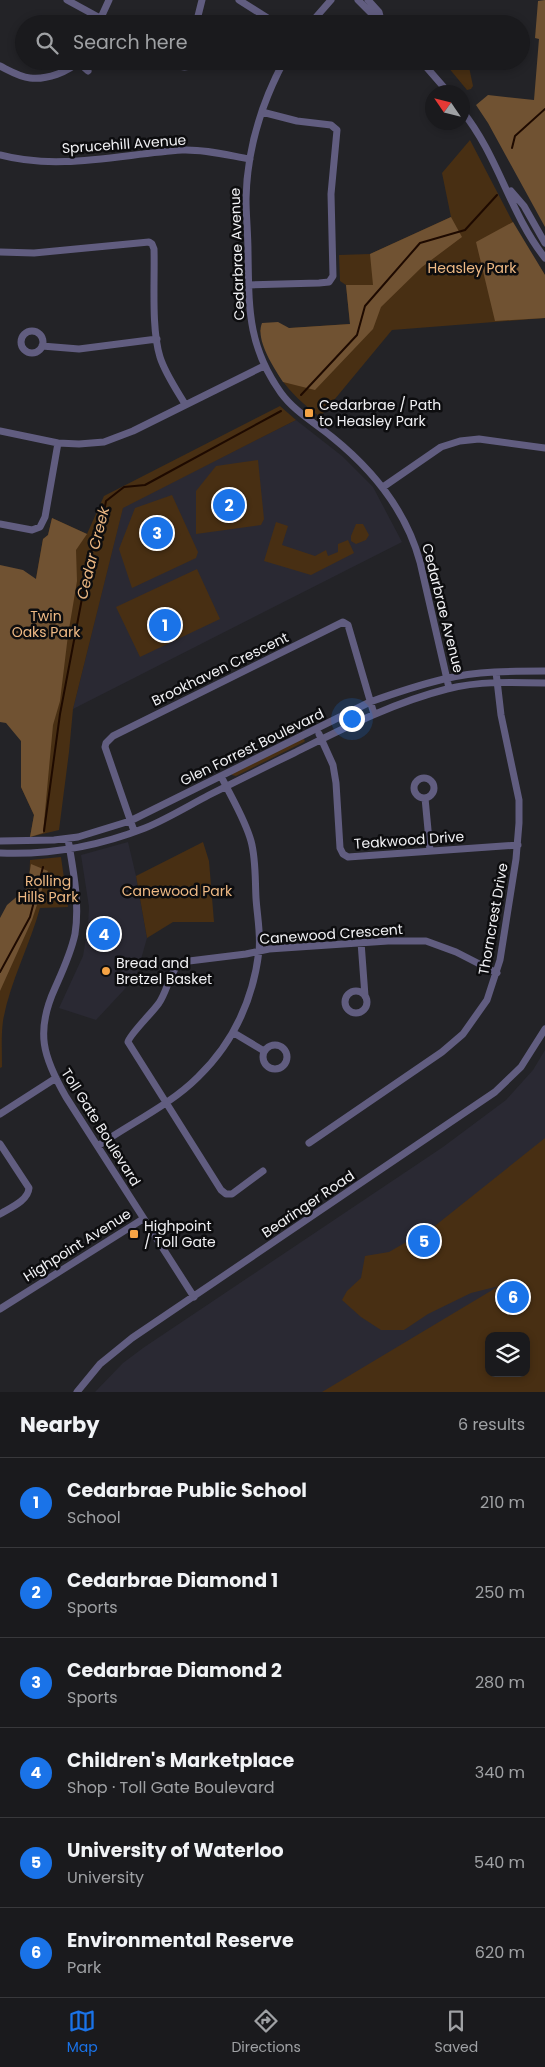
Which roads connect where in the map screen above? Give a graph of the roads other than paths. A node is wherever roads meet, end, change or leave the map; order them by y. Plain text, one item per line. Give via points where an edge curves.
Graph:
1 (67, 0) edge
2 (109, 0) edge
3 (202, 0) edge
4 (239, 0) edge
5 (331, 0) edge
6 (358, 0) edge
7 (368, 0) edge
8 (90, 15) edge
9 (102, 15) edge
10 (198, 15) edge
11 (263, 15) edge
12 (318, 15) edge
13 (373, 15) edge
14 (380, 15) edge
15 (0, 66) edge
16 (67, 70) edge
17 (280, 70) edge
18 (429, 70) edge
19 (442, 85) edge
20 (262, 112) junction
21 (470, 124) edge
22 (0, 155) edge
23 (250, 159) junction
24 (506, 185) junction
25 (545, 243) edge
26 (0, 252) edge
27 (545, 258) edge
28 (248, 284) junction
29 (157, 339) junction
30 (42, 346) dead end
31 (264, 366) junction
32 (185, 404) junction
33 (0, 431) edge
34 (58, 443) junction
35 (545, 448) edge
36 (383, 487) junction
37 (0, 524) edge
38 (545, 671) edge
39 (496, 672) junction
40 (447, 678) junction
41 (498, 682) junction
42 (545, 683) edge
43 (449, 688) junction
44 (370, 702) junction
45 (374, 714) junction
46 (318, 729) junction
47 (321, 738) junction
48 (221, 776) junction
49 (226, 787) junction
50 (425, 798) dead end
51 (130, 821) junction
52 (134, 831) junction
53 (68, 838) junction
54 (0, 841) edge
55 (518, 845) junction
56 (70, 848) junction
57 (430, 851) junction
58 (0, 853) edge
59 (361, 942) junction
60 (259, 950) junction
61 (497, 973) junction
62 (365, 996) dead end
63 (545, 1029) edge
64 (234, 1033) junction
65 (264, 1051) dead end
66 (56, 1078) junction
67 (166, 1102) junction
68 (0, 1114) edge
69 (0, 1144) edge
70 (309, 1144) dead end
71 (98, 1146) junction
72 (263, 1171) dead end
73 (0, 1214) edge
74 (143, 1219) junction
75 (194, 1297) junction
76 (0, 1309) edge
77 (76, 1392) edge

1 - 8 street
2 - 9 street
3 - 10 street
4 - 11 street
5 - 12 street
6 - 13 street
7 - 14 street
15 - 16 street via 31,78
17 - 20 street, Cedarbrae Avenue
18 - 19 street
20 - 23 street, Cedarbrae Avenue
20 - 28 street via 331,125 337,130 331,194 333,276 329,282 319,284
21 - 24 street
22 - 23 street, Sprucehill Avenue via 44,162 183,150
23 - 28 street, Cedarbrae Avenue via 246,198
24 - 25 street via 524,206
24 - 27 street via 516,210
26 - 29 street via 34,253 149,242 154,249
28 - 31 street, Cedarbrae Avenue via 252,334
29 - 30 street via 79,349
29 - 32 street via 160,358
31 - 32 street
31 - 36 street, Cedarbrae Avenue via 281,393 353,454
32 - 34 street via 104,442
33 - 34 street
34 - 37 street via 45,517 40,527 32,530
35 - 36 street via 479,439 460,441 441,447
36 - 40 street, Cedarbrae Avenue via 414,543
38 - 39 street, Glen Forrest Boulevard
39 - 40 street, Glen Forrest Boulevard
39 - 41 street, Thorncrest Drive
40 - 43 street, Cedarbrae Avenue
40 - 44 street, Glen Forrest Boulevard
41 - 42 street, Glen Forrest Boulevard
41 - 43 street, Glen Forrest Boulevard
41 - 55 street, Thorncrest Drive via 501,718 519,800
43 - 45 street, Glen Forrest Boulevard
44 - 45 street, Brookhaven Crescent
44 - 46 street, Glen Forrest Boulevard
44 - 51 street, Brookhaven Crescent via 348,625 344,622 113,736 105,748
45 - 47 street, Glen Forrest Boulevard
46 - 47 street, Teakwood Drive
46 - 48 street, Glen Forrest Boulevard
47 - 49 street, Glen Forrest Boulevard
47 - 57 street, Teakwood Drive via 333,765 343,854 348,857
48 - 49 street
48 - 51 street, Glen Forrest Boulevard
49 - 52 street, Glen Forrest Boulevard
49 - 60 street via 252,841
50 - 57 street
51 - 52 street, Brookhaven Crescent
51 - 53 street, Glen Forrest Boulevard
52 - 56 street, Glen Forrest Boulevard
53 - 54 street, Glen Forrest Boulevard
53 - 56 street, Toll Gate Boulevard
55 - 57 street, Teakwood Drive
55 - 61 street, Thorncrest Drive
56 - 58 street, Glen Forrest Boulevard
56 - 66 street, Toll Gate Boulevard via 76,903 75,931 68,959 48,1006 44,1029 46,1054
59 - 60 street, Canewood Crescent
59 - 61 street, Canewood Crescent via 426,942 456,952
59 - 62 street
60 - 64 street via 253,983
60 - 67 street, Canewood Crescent via 176,965 161,1001 130,1036 128,1042
61 - 70 street, Thorncrest Drive via 488,1000 450,1046
63 - 75 street, Bearinger Road via 521,1067 495,1092
64 - 65 street
64 - 67 street via 198,1078
66 - 68 street
66 - 71 street, Toll Gate Boulevard
67 - 71 street
67 - 72 street via 226,1194 232,1194
69 - 73 street via 29,1188 25,1199
71 - 74 street, Toll Gate Boulevard
74 - 75 street, Toll Gate Boulevard
74 - 76 street, Highpoint Avenue
75 - 77 street, Bearinger Road via 112,1353

